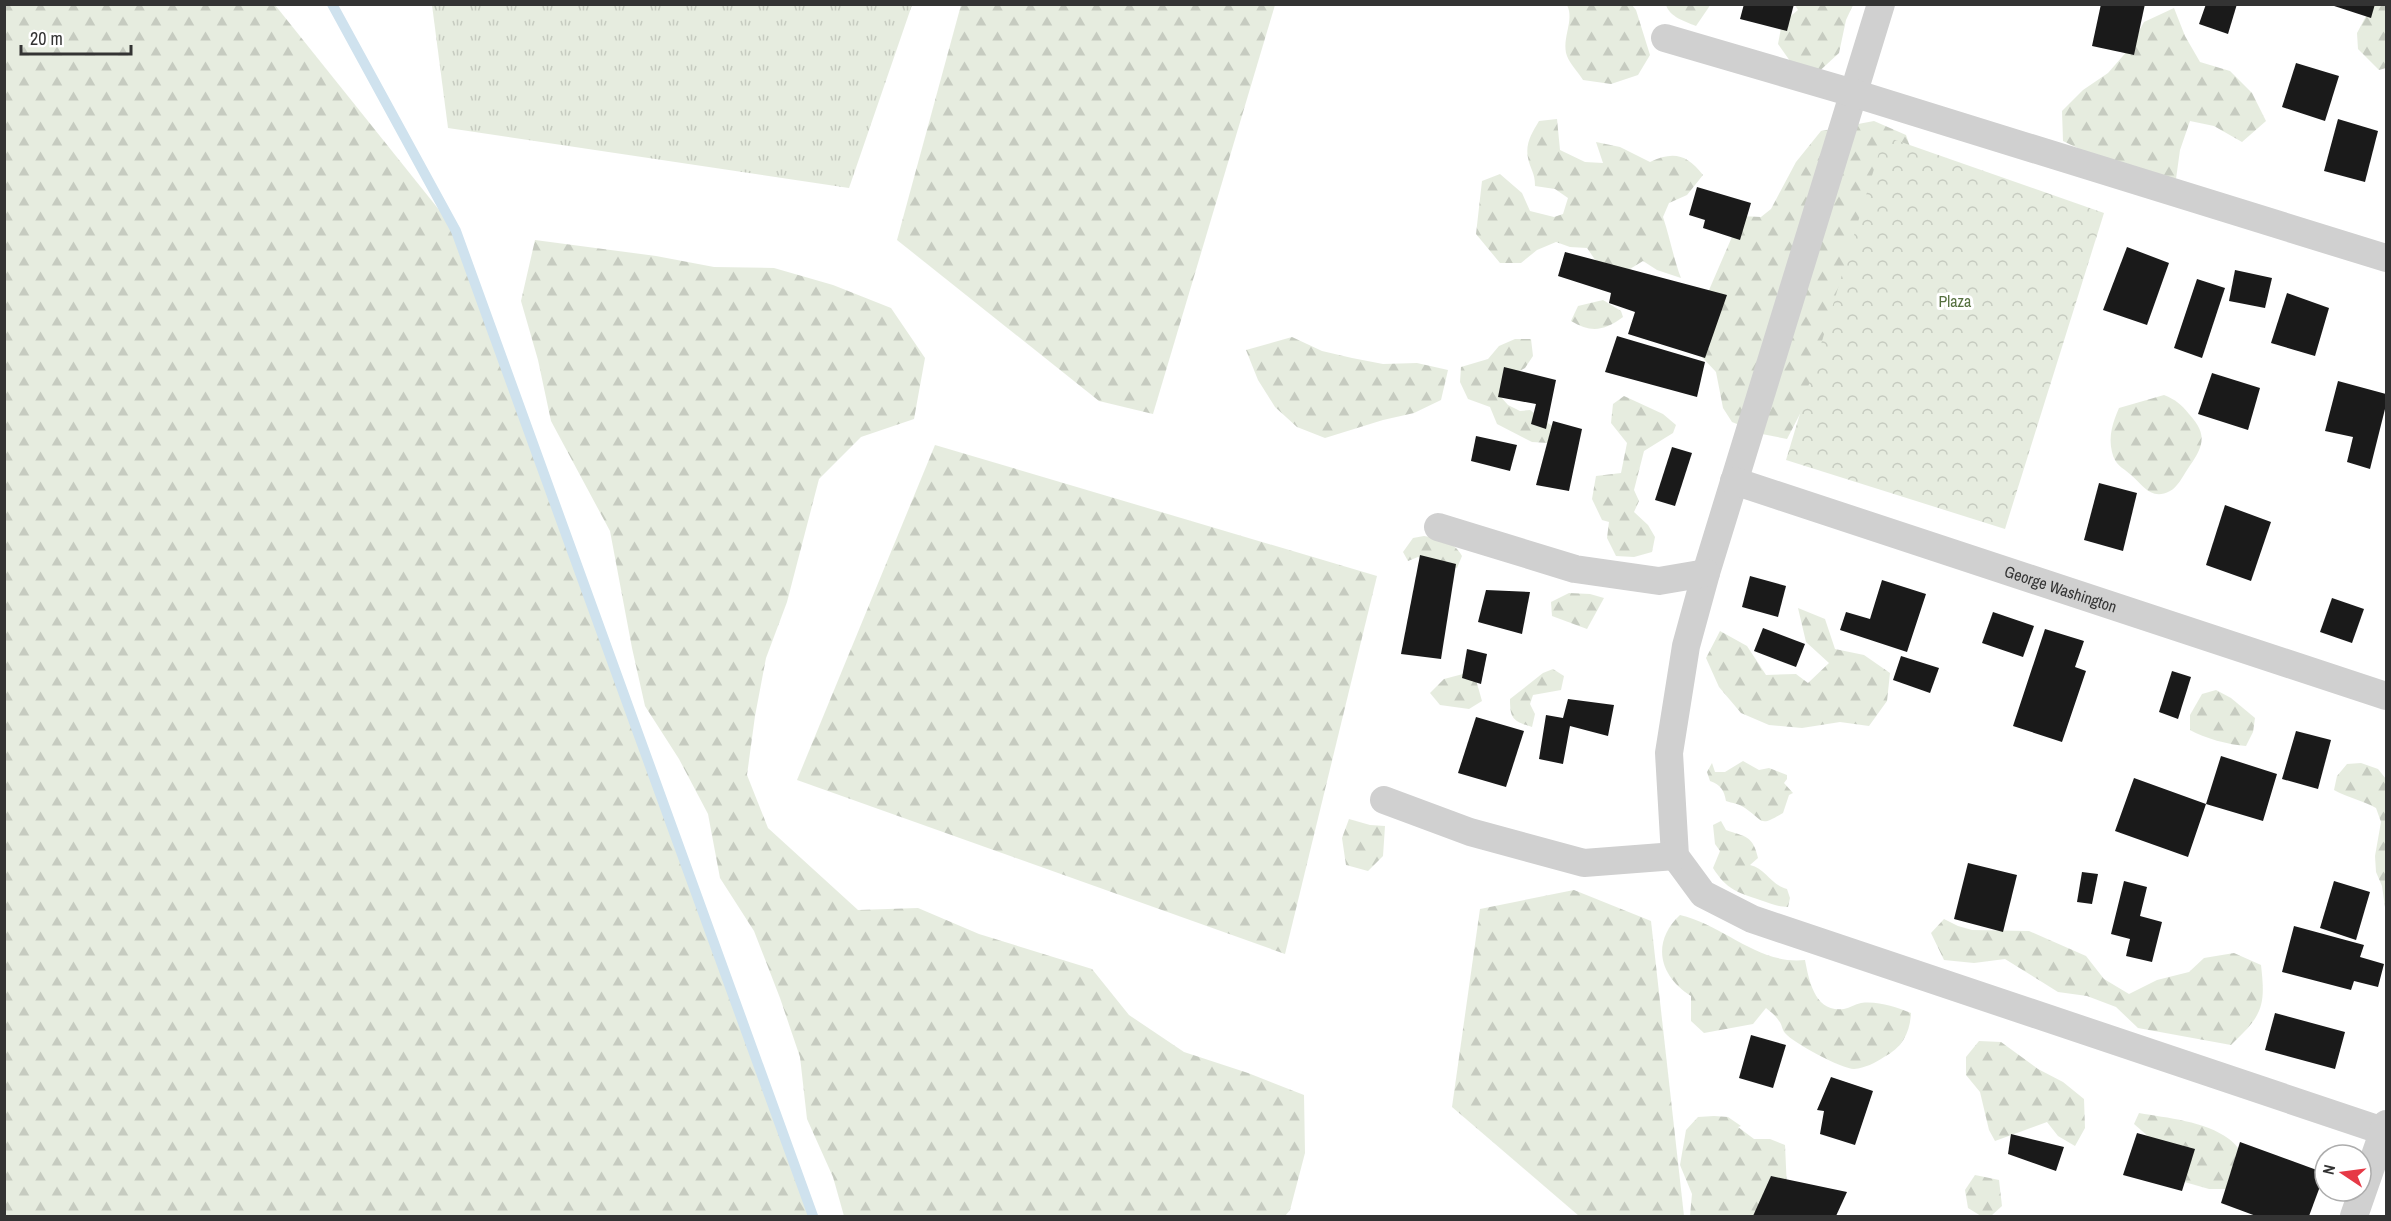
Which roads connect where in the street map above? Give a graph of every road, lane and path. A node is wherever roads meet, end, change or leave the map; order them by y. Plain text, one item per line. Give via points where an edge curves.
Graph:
1 (1881, 4) edge
2 (1665, 38) dead end
3 (1853, 93) junction
4 (2386, 258) edge
5 (1734, 481) junction
6 (1438, 527) dead end
7 (1706, 573) junction
8 (2386, 696) edge
9 (1384, 800) dead end
10 (1675, 856) junction
11 (2386, 1129) edge
12 (2354, 1216) edge

1 - 3 street
2 - 3 street
3 - 4 street
3 - 5 street
5 - 7 street
5 - 8 street, George Washington
6 - 7 street via 1575,569 1659,581
7 - 10 street via 1686,646 1669,753
9 - 10 street via 1470,832 1584,862
10 - 11 street via 1703,894 1752,919
11 - 12 street

